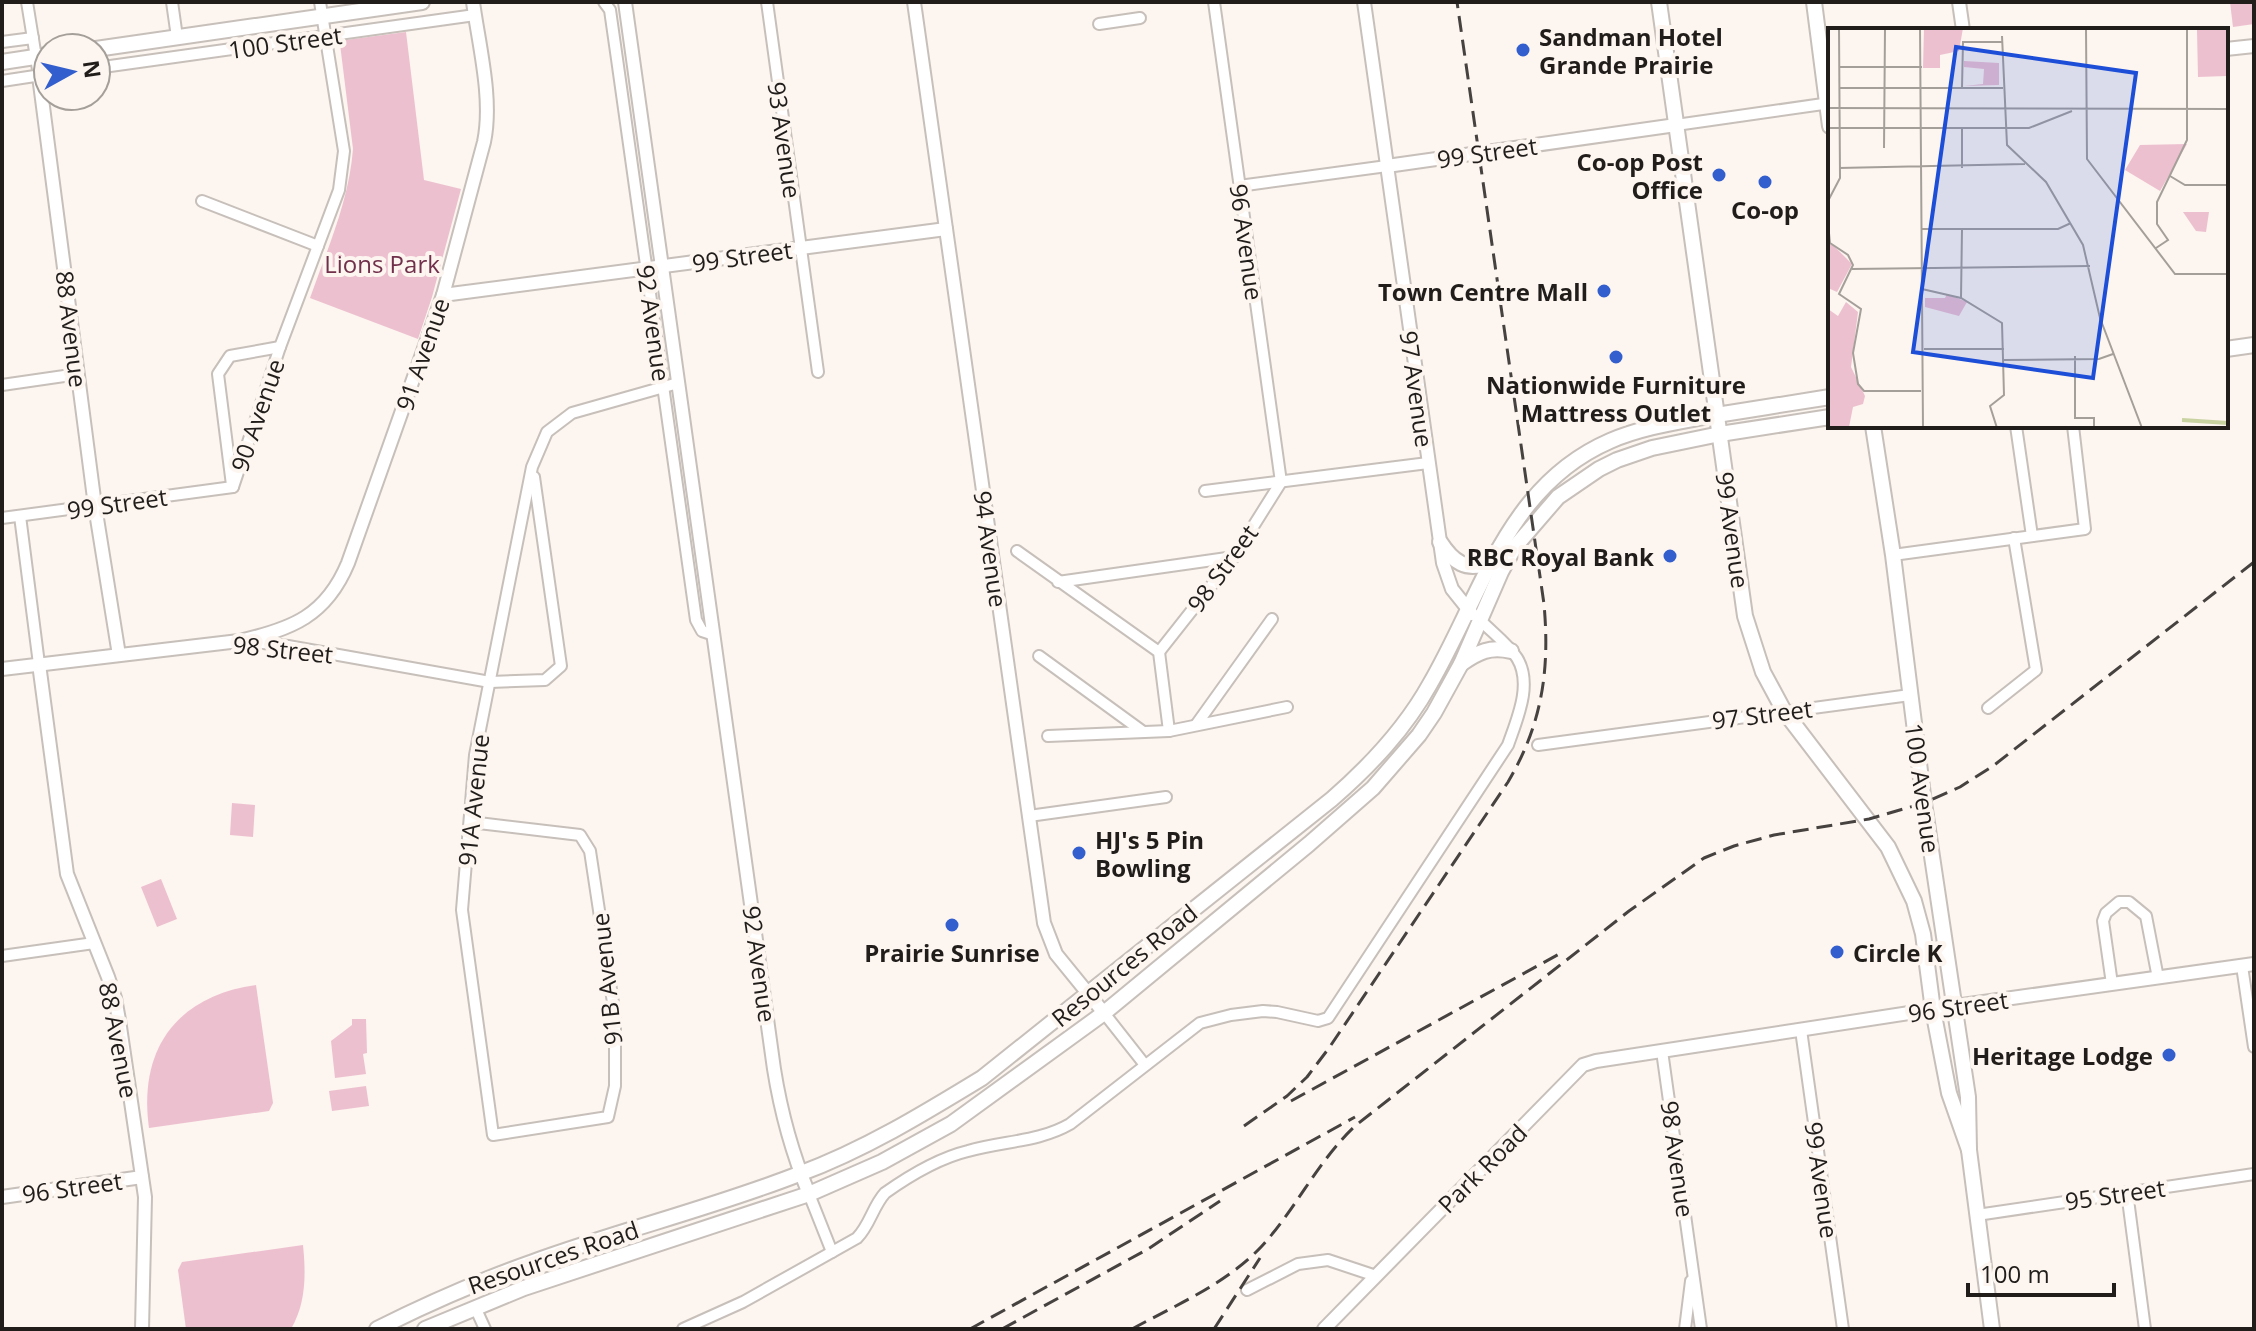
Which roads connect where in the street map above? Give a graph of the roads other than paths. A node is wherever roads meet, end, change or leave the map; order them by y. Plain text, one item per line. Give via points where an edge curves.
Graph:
1 (27, 2) edge
2 (172, 2) edge
3 (422, 2) edge
4 (604, 2) edge
5 (625, 2) edge
6 (767, 2) edge
7 (914, 2) edge
8 (1214, 2) edge
9 (1364, 2) edge
10 (1659, 2) edge
11 (1814, 2) edge
12 (1959, 2) edge
13 (474, 8) edge
14 (321, 9) edge
15 (1140, 18) dead end
16 (1099, 24) dead end
17 (1963, 28) edge
18 (32, 32) edge
19 (177, 37) junction
20 (325, 37) junction
21 (32, 38) edge
22 (2, 42) edge
23 (2254, 46) edge
24 (112, 47) edge
25 (2228, 49) edge
26 (32, 58) edge
27 (2, 62) edge
28 (112, 66) edge
29 (32, 77) edge
30 (2, 81) edge
31 (1828, 103) edge
32 (48, 112) edge
33 (1676, 125) junction
34 (1387, 166) junction
35 (1239, 186) junction
36 (202, 201) dead end
37 (946, 229) junction
38 (318, 246) junction
39 (800, 248) junction
40 (662, 266) junction
41 (646, 268) junction
42 (443, 295) junction
43 (2254, 345) edge
44 (280, 347) junction
45 (2228, 349) edge
46 (818, 372) dead end
47 (78, 374) junction
48 (678, 383) junction
49 (2, 385) edge
50 (663, 387) junction
51 (1828, 397) edge
52 (1717, 415) junction
53 (1828, 417) edge
54 (1873, 428) edge
55 (2016, 428) edge
56 (2073, 428) edge
57 (1720, 434) junction
58 (1428, 463) junction
59 (532, 467) junction
60 (1281, 482) junction
61 (233, 487) junction
62 (1205, 491) dead end
63 (95, 506) junction
64 (20, 516) junction
65 (2, 518) edge
66 (2032, 536) junction
67 (2014, 538) junction
68 (1440, 542) junction
69 (1017, 551) dead end
70 (1893, 555) junction
71 (1234, 557) junction
72 (1490, 562) junction
73 (1058, 582) junction
74 (1467, 609) junction
75 (1272, 619) dead end
76 (1481, 621) junction
77 (714, 635) junction
78 (239, 641) junction
79 (1511, 651) junction
80 (1159, 652) junction
81 (119, 655) junction
82 (1039, 656) dead end
83 (39, 664) junction
84 (1461, 664) junction
85 (2, 669) edge
86 (490, 682) junction
87 (1910, 695) junction
88 (1287, 707) dead end
89 (1988, 708) dead end
90 (1784, 711) junction
91 (1196, 725) junction
92 (1142, 731) junction
93 (1169, 731) junction
94 (1048, 736) dead end
95 (1538, 745) dead end
96 (1166, 797) dead end
97 (1029, 816) junction
98 (470, 822) junction
99 (94, 943) junction
100 (2, 956) edge
101 (2248, 965) edge
102 (2158, 978) junction
103 (2112, 984) junction
104 (1087, 993) junction
105 (1955, 1006) junction
106 (1933, 1010) junction
107 (1104, 1013) junction
108 (1801, 1030) junction
109 (2254, 1047) edge
110 (1662, 1051) junction
111 (1145, 1065) junction
112 (608, 1117) joint
113 (1969, 1150) junction
114 (801, 1174) junction
115 (2254, 1174) edge
116 (142, 1177) junction
117 (2127, 1192) junction
118 (809, 1194) junction
119 (2, 1197) edge
120 (1977, 1215) junction
121 (832, 1252) junction
122 (1693, 1267) junction
123 (1376, 1276) junction
124 (1247, 1290) dead end
125 (475, 1307) junction
126 (142, 1329) edge
127 (377, 1329) edge
128 (425, 1329) edge
129 (485, 1329) edge
130 (683, 1329) edge
131 (1324, 1329) edge
132 (1685, 1329) edge
133 (1701, 1329) edge
134 (1843, 1329) edge
135 (1992, 1329) edge
136 (2145, 1329) edge

1 - 18 street, 88 Avenue
2 - 19 street
3 - 14 main road, 100 Street
4 - 41 street, 92 Avenue via 612,22
5 - 40 street, 92 Avenue
6 - 39 street, 93 Avenue
7 - 37 street, 94 Avenue
8 - 35 street, 96 Avenue
9 - 34 street, 97 Avenue
10 - 33 main road, 99 Avenue
11 - 31 main road
12 - 17 street
13 - 20 street, 100 Street
13 - 42 street, 91 Avenue via 487,132
14 - 19 main road, 100 Street
14 - 20 street, 90 Avenue
15 - 16 street
19 - 24 main road, 100 Street
20 - 28 street, 100 Street
20 - 38 street, 90 Avenue via 344,151 339,190
21 - 22 street
23 - 25 street
26 - 27 main road
29 - 30 street
31 - 33 street, 99 Street
32 - 47 street, 88 Avenue
33 - 34 street, 99 Street
33 - 52 main road, 99 Avenue
34 - 35 street, 99 Street
34 - 58 street, 97 Avenue
35 - 60 street, 96 Avenue
36 - 38 street
37 - 39 street, 99 Street
37 - 97 street, 94 Avenue
38 - 44 street, 90 Avenue
39 - 40 street, 99 Street
39 - 46 street, 93 Avenue
40 - 41 street, 99 Street
40 - 48 street, 92 Avenue
41 - 42 street, 99 Street
41 - 50 street, 92 Avenue
42 - 78 street, 91 Avenue via 340,581 305,619
43 - 45 main road
44 - 61 street, 90 Avenue
44 - 61 street, 90 Avenue via 230,356 218,374
47 - 49 street
47 - 63 street, 88 Avenue
48 - 50 street, 91A Avenue
48 - 77 street, 92 Avenue
50 - 59 street, 91A Avenue via 572,413 547,432
50 - 77 street, 92 Avenue via 696,620 702,631
51 - 52 main road
52 - 57 main road, 99 Avenue
52 - 72 main road, Resources Road via 1637,431 1578,459 1530,502
53 - 57 main road
54 - 70 main road, 100 Avenue
55 - 66 street
56 - 66 street via 2085,529
57 - 76 main road, Resources Road via 1617,460 1558,497 1514,548
57 - 90 main road, 99 Avenue via 1745,616 1763,672
58 - 60 street, 98 Street
58 - 68 street, 97 Avenue
59 - 86 street, 91A Avenue
59 - 86 street, 98 Street via 561,666 545,680
60 - 62 street, 98 Street
60 - 71 street, 98 Street
61 - 63 street, 99 Street
63 - 64 street, 99 Street
63 - 81 street, 88 Avenue
64 - 65 street, 99 Street
64 - 83 street
66 - 67 street
67 - 70 street
67 - 89 street via 2036,670
68 - 72 main road via 1465,566
68 - 74 street, 97 Avenue via 1448,582
69 - 73 street
70 - 87 main road, 100 Avenue
71 - 73 street
71 - 80 street, 98 Street
72 - 74 main road, Resources Road
73 - 80 street
74 - 76 street, 97 Avenue
74 - 104 main road, Resources Road via 1416,707 1370,765
75 - 91 street
76 - 79 street
76 - 84 main road, Resources Road
77 - 114 street, 92 Avenue via 777,1092
78 - 81 street, 98 Street
78 - 86 street, 98 Street
79 - 84 main road via 1490,649
79 - 111 street via 1521,666 1523,690 1508,745 1328,1018 1318,1021 1263,1011 1215,1018 1192,1028
80 - 93 street
81 - 83 street, 98 Street
82 - 92 street
83 - 85 street, 98 Street
83 - 99 street, 88 Avenue via 67,874
84 - 107 main road, Resources Road via 1419,735 1373,788
86 - 98 street, 91A Avenue via 475,755
87 - 90 street, 97 Street
87 - 105 main road, 100 Avenue
88 - 91 street
90 - 95 street, 97 Street
90 - 106 main road, 99 Avenue via 1869,819 1901,872 1923,934
91 - 93 street
92 - 93 street
92 - 94 street
96 - 97 street
97 - 104 street, 94 Avenue via 1048,939
98 - 112 street, 91B Avenue via 580,835 590,851 615,1016 615,1086
98 - 112 street, 91A Avenue via 462,910 493,1135
99 - 100 street
99 - 116 street, 88 Avenue via 115,998
101 - 102 street, 96 Street
101 - 109 street
102 - 103 street, 96 Street
102 - 103 street via 2146,916 2129,902 2119,902 2103,921
103 - 105 street, 96 Street
104 - 107 street, 94 Avenue
104 - 114 main road, Resources Road via 982,1078
105 - 106 street, 96 Street
105 - 113 main road, 100 Avenue via 1968,1097
106 - 108 street, 96 Street
106 - 113 main road, 100 Avenue via 1949,1093
107 - 111 street, 94 Avenue
107 - 118 main road, Resources Road via 951,1124
108 - 110 street, 96 Street
108 - 134 street, 99 Avenue
110 - 122 street, 98 Avenue
110 - 123 street, Park Road via 1583,1065
111 - 121 street via 1058,1131 967,1151 891,1189 879,1199 864,1231
113 - 120 main road, 100 Avenue
114 - 118 street, 92 Avenue
114 - 127 main road, Resources Road via 534,1261 443,1296
115 - 117 street, 95 Street
116 - 119 street, 96 Street
116 - 126 street, 88 Avenue
117 - 120 street, 95 Street
117 - 136 street
118 - 121 street
118 - 125 main road, Resources Road
120 - 135 main road, 100 Avenue
121 - 130 street
122 - 132 street, 98 Avenue
122 - 133 street, 98 Avenue
123 - 124 street via 1328,1260 1298,1264
123 - 131 street, Park Road
125 - 128 main road, Resources Road
125 - 129 street

